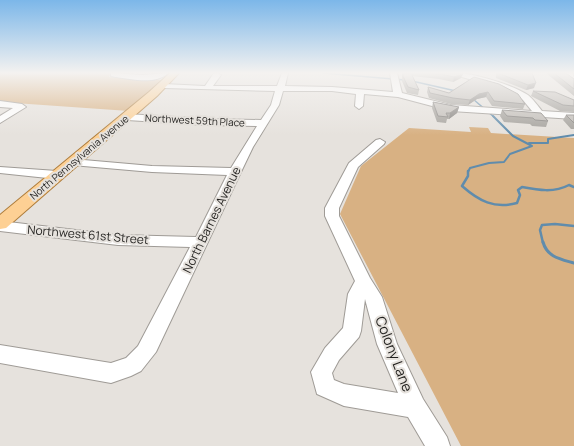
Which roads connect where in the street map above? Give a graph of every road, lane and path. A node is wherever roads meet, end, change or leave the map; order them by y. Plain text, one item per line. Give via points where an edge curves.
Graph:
1 (155, 94) edge
2 (278, 94) edge
3 (360, 94) edge
4 (387, 94) edge
5 (519, 94) edge
6 (398, 95) joint
7 (0, 104) edge
8 (359, 106) dead end
9 (540, 114) junction
10 (574, 116) edge
11 (127, 117) junction
12 (1, 118) edge
13 (263, 123) junction
14 (380, 142) dead end
15 (72, 162) junction
16 (0, 170) edge
17 (235, 172) junction
18 (0, 177) edge
19 (53, 178) junction
20 (0, 225) edge
21 (201, 242) junction
22 (363, 280) junction
23 (0, 354) edge
24 (415, 407) junction
25 (438, 446) edge

1 - 11 main road, North Pennsylvania Avenue
2 - 13 street, North Barnes Avenue via 275,105
3 - 8 street
4 - 6 street
5 - 9 street
6 - 9 street via 445,107
7 - 12 street via 22,107
9 - 10 street
11 - 13 street, Northwest 59th Place
11 - 15 main road, North Pennsylvania Avenue
13 - 17 street, North Barnes Avenue
14 - 22 street, Colony Lane via 353,165 332,208 332,216
15 - 17 street via 167,170
15 - 19 main road, North Pennsylvania Avenue
16 - 19 street
17 - 21 street, North Barnes Avenue
18 - 19 street
19 - 20 main road, North Pennsylvania Avenue
20 - 21 street, Northwest 61st Street via 118,240
21 - 23 street, North Barnes Avenue via 149,346 134,365 125,370 111,372
22 - 24 street, Colony Lane via 373,297 387,344
22 - 24 street, Colony Lane via 357,294 352,331 332,354 321,372 325,387 344,395
24 - 25 street, Colony Lane

